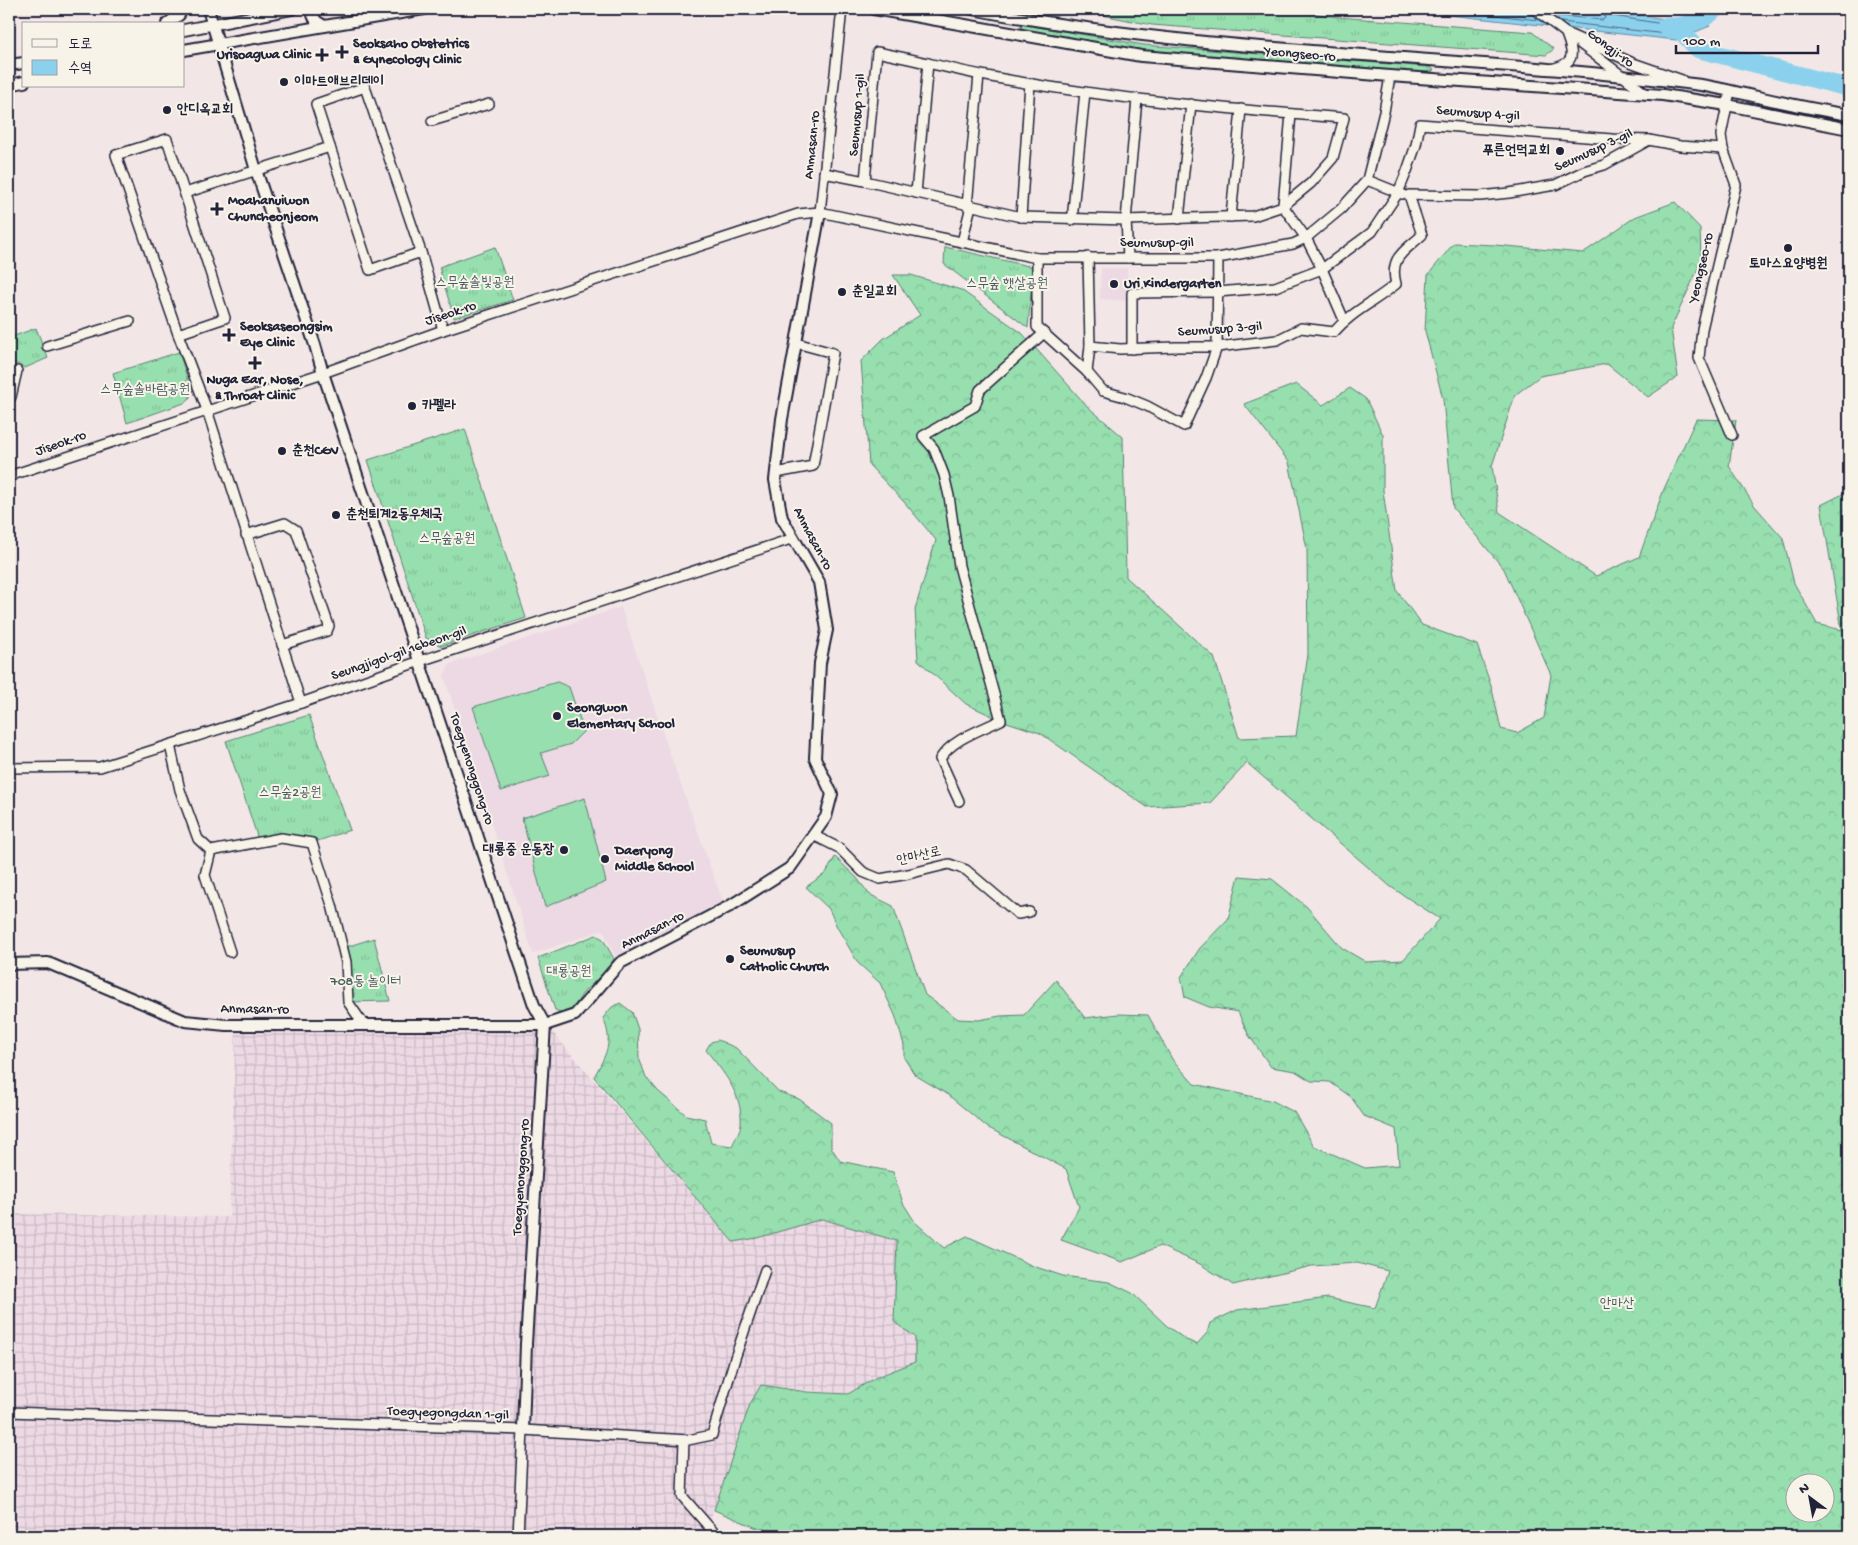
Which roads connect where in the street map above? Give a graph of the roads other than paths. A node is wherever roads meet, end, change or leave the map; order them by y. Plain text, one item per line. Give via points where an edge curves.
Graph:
1 (182, 9) edge
2 (208, 9) edge
3 (284, 9) edge
4 (316, 9) edge
5 (424, 9) edge
6 (842, 9) edge
7 (874, 9) edge
8 (972, 9) edge
9 (1534, 9) edge
10 (902, 11) edge
11 (169, 22) edge
12 (324, 26) junction
13 (185, 30) edge
14 (214, 34) junction
15 (1577, 43) junction
16 (185, 49) edge
17 (22, 63) edge
18 (928, 63) junction
19 (9, 65) edge
20 (1550, 69) junction
21 (979, 75) junction
22 (1390, 76) junction
23 (1623, 77) junction
24 (22, 82) edge
25 (1030, 83) junction
26 (9, 85) edge
27 (1696, 85) junction
28 (1730, 91) junction
29 (1085, 92) junction
30 (1645, 93) junction
31 (1138, 99) junction
32 (489, 104) dead end
33 (1191, 104) junction
34 (1727, 104) junction
35 (1241, 109) junction
36 (1291, 114) junction
37 (1849, 115) edge
38 (432, 121) dead end
39 (1849, 129) edge
40 (1650, 140) junction
41 (330, 146) junction
42 (1723, 149) junction
43 (256, 170) junction
44 (824, 172) junction
45 (1367, 180) junction
46 (865, 181) junction
47 (185, 193) junction
48 (916, 193) junction
49 (1398, 193) junction
50 (1409, 195) junction
51 (969, 206) junction
52 (1283, 206) junction
53 (820, 212) junction
54 (1021, 217) junction
55 (1231, 218) junction
56 (1179, 219) junction
57 (1072, 220) junction
58 (1126, 220) junction
59 (1306, 238) junction
60 (962, 242) junction
61 (421, 252) junction
62 (1088, 257) junction
63 (1037, 258) junction
64 (1128, 258) junction
65 (1218, 258) junction
66 (1322, 269) junction
67 (1218, 292) junction
68 (1344, 320) junction
69 (130, 321) dead end
70 (444, 330) junction
71 (1044, 333) junction
72 (178, 334) junction
73 (796, 343) junction
74 (47, 346) dead end
75 (1090, 346) junction
76 (1217, 347) junction
77 (1132, 348) junction
78 (17, 371) dead end
79 (1087, 372) junction
80 (323, 373) junction
81 (9, 398) edge
82 (207, 410) junction
83 (1732, 435) dead end
84 (776, 473) junction
85 (9, 476) edge
86 (246, 535) junction
87 (794, 538) junction
88 (282, 646) junction
89 (420, 661) junction
90 (301, 703) junction
91 (170, 745) junction
92 (9, 768) edge
93 (959, 801) dead end
94 (813, 835) junction
95 (211, 851) junction
96 (1029, 912) dead end
97 (230, 952) dead end
98 (9, 964) edge
99 (364, 1025) junction
100 (545, 1025) junction
101 (765, 1270) dead end
102 (9, 1412) edge
103 (523, 1430) junction
104 (684, 1440) junction
105 (518, 1536) edge
106 (717, 1536) edge

1 - 11 street
2 - 14 street, Toegyenonggong-ro
3 - 14 street
4 - 12 street via 313,15
5 - 12 street
6 - 44 street, Anmasan-ro
7 - 10 street, Yeongseo-ro
8 - 20 street, Yeongseo-ro via 1181,40
9 - 15 street, Gongji-ro
10 - 22 street, Yeongseo-ro via 1141,56
12 - 14 street
13 - 14 street
14 - 16 street
14 - 43 street, Toegyenonggong-ro
15 - 20 street via 1568,62
15 - 23 street, Gongji-ro
15 - 27 street
17 - 19 street
18 - 21 street, Seumusup 1-gil
18 - 46 street, Seumusup 1-gil via 877,52
18 - 48 street
20 - 23 street, Yeongseo-ro
21 - 25 street, Seumusup 1-gil
21 - 51 street
22 - 30 street, Yeongseo-ro
22 - 45 street, Seumusup-gil
23 - 27 street, Yeongseo-ro
23 - 30 street, Gongji-ro
24 - 26 street
25 - 29 street, Seumusup 1-gil
25 - 54 street
27 - 28 street, Yeongseo-ro
28 - 34 street, Yeongseo-ro
28 - 37 street, Yeongseo-ro
29 - 31 street, Seumusup 1-gil
29 - 57 street
30 - 34 street, Yeongseo-ro
31 - 33 street, Seumusup 1-gil
31 - 58 street
32 - 38 street
33 - 35 street, Seumusup 1-gil
33 - 56 street
34 - 39 street, Yeongseo-ro
34 - 42 street, Yeongseo-ro via 1721,135
35 - 36 street, Seumusup 1-gil
35 - 55 street
36 - 52 street
36 - 52 street, Seumusup 1-gil via 1344,118 1333,158 1311,183
40 - 42 street, Seumusup 4-gil
40 - 49 street, Seumusup 4-gil via 1420,124 1416,145
40 - 50 street, Seumusup 3-gil via 1604,165 1555,185 1480,196
41 - 43 street
41 - 61 street via 370,270
41 - 61 street via 316,104 365,87
42 - 83 street, Yeongseo-ro via 1736,185 1702,329 1699,358
43 - 47 street
43 - 80 street, Toegyenonggong-ro
44 - 46 street
44 - 53 street, Anmasan-ro
45 - 49 street
45 - 59 street, Seumusup-gil via 1341,209
46 - 48 street, Seumusup 1-gil
47 - 72 street via 225,318
47 - 72 street via 167,139 116,155
48 - 51 street, Seumusup 1-gil
49 - 50 street
49 - 66 street, Seumusup 4-gil via 1372,232
50 - 68 street, Seumusup 3-gil via 1422,235 1395,262 1396,284
51 - 54 street, Seumusup 1-gil
51 - 60 street
52 - 55 street, Seumusup 1-gil via 1253,216
52 - 59 street
53 - 60 street, Seumusup-gil
53 - 70 street, Jiseok-ro via 798,214
53 - 73 street, Anmasan-ro
54 - 57 street, Seumusup 1-gil
55 - 56 street, Seumusup 1-gil
56 - 58 street, Seumusup 1-gil
57 - 58 street, Seumusup 1-gil
58 - 64 street
59 - 65 street, Seumusup-gil via 1293,244
59 - 66 street
60 - 63 street, Seumusup-gil
61 - 70 street
62 - 63 street, Seumusup-gil
62 - 64 street, Seumusup-gil
62 - 75 street
63 - 71 street via 1037,327
64 - 65 street, Seumusup-gil
65 - 67 street
66 - 67 street, Seumusup 4-gil via 1275,288
66 - 68 street
67 - 76 street
67 - 77 street, Seumusup 4-gil via 1132,293
68 - 76 street, Seumusup 3-gil via 1334,332 1301,328 1277,340
69 - 74 street
70 - 80 street, Jiseok-ro
71 - 79 street
71 - 93 street via 980,390 975,406 922,436 934,449 944,475 959,566 1001,720 960,740 940,759
72 - 82 street
73 - 84 street, Anmasan-ro
73 - 84 street via 833,353 813,466
75 - 77 street, Seumusup 3-gil
75 - 79 street
76 - 77 street, Seumusup 3-gil
76 - 79 street via 1184,426 1125,396 1103,391
78 - 81 street
80 - 82 street, Jiseok-ro
80 - 89 street, Toegyenonggong-ro
82 - 85 street, Jiseok-ro
82 - 86 street
84 - 87 street, Anmasan-ro via 782,518
86 - 88 street
86 - 88 street via 285,523 296,530 329,626 327,631
87 - 89 street, Seungjigol-gil 16beon-gil
87 - 94 street, Anmasan-ro via 818,582 827,630 820,663 815,758 832,794 826,816
88 - 90 street
89 - 90 street, Seungjigol-gil 16beon-gil
89 - 100 street, Toegyenonggong-ro via 534,1005
90 - 91 street, Seungjigol-gil 16beon-gil
91 - 92 street, Seungjigol-gil 16beon-gil via 100,767
91 - 95 street via 180,790 198,839
94 - 96 street, 안마산로 via 839,848 863,872 880,879 949,864 966,870 1018,914
94 - 100 street, Anmasan-ro via 790,868 730,906 620,963 575,1015
95 - 97 street via 205,875
95 - 99 street via 281,838 312,843 346,962 348,1002
98 - 99 street, Anmasan-ro via 48,963 185,1021 226,1025
99 - 100 street, Anmasan-ro
100 - 103 street, Toegyenonggong-ro
101 - 104 street, Toegyegongdan 1-gil via 712,1435
102 - 103 street, Toegyegongdan 1-gil
103 - 104 street, Toegyegongdan 1-gil
103 - 105 street, Toegyenonggong-ro
104 - 106 street via 682,1496

